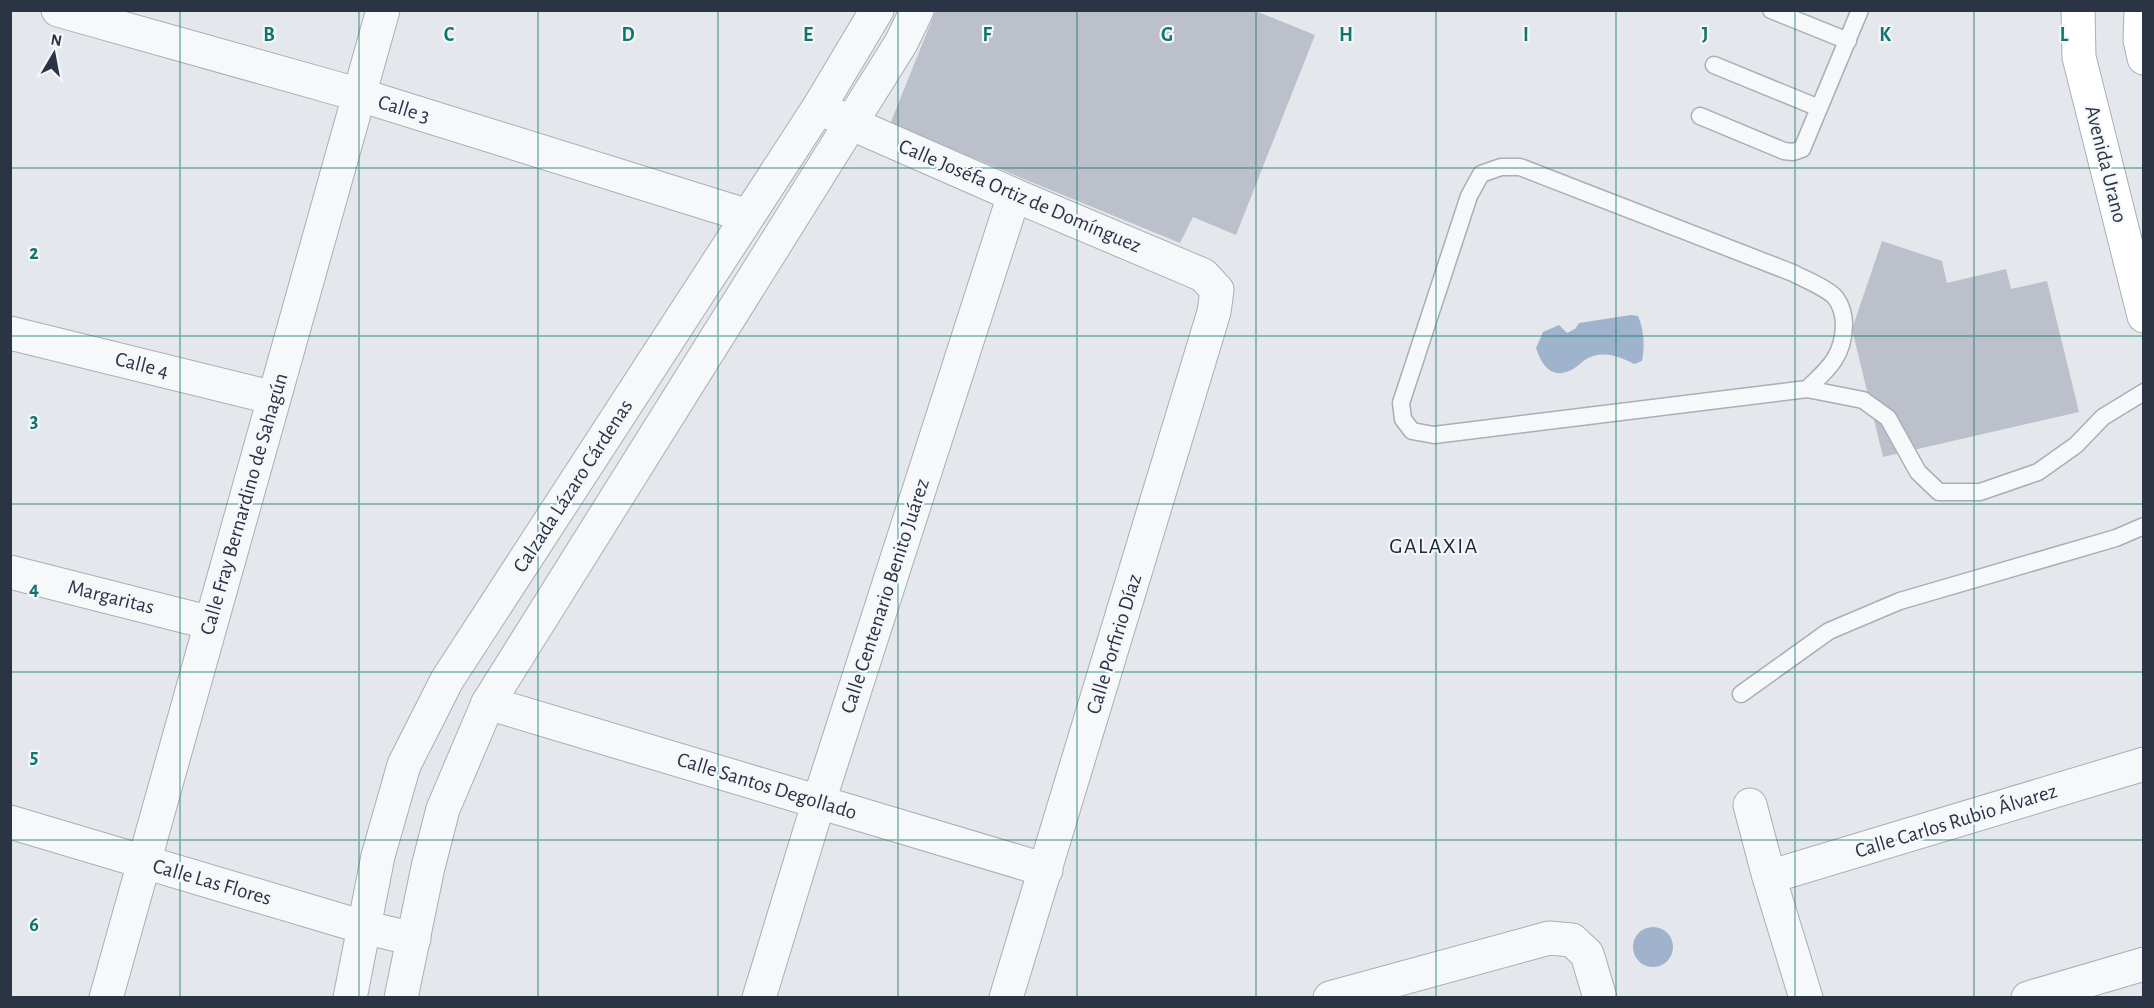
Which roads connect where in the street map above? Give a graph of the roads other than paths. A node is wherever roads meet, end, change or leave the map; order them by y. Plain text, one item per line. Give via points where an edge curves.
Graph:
1 (58, 10) edge
2 (384, 10) edge
3 (877, 10) edge
4 (917, 10) edge
5 (1771, 10) edge
6 (1860, 10) edge
7 (2078, 10) edge
8 (2141, 10) edge
9 (1848, 41) junction
10 (2144, 58) edge
11 (1714, 65) dead end
12 (360, 95) junction
13 (819, 107) junction
14 (1819, 108) junction
15 (1700, 116) dead end
16 (850, 123) junction
17 (1014, 195) junction
18 (748, 216) junction
19 (1217, 290) joint
20 (2144, 316) edge
21 (10, 333) edge
22 (1807, 389) junction
23 (2144, 392) edge
24 (274, 398) junction
25 (2144, 526) edge
26 (10, 572) edge
27 (211, 623) junction
28 (1741, 694) dead end
29 (488, 703) junction
30 (2144, 764) edge
31 (819, 801) junction
32 (1750, 805) dead end
33 (10, 822) edge
34 (144, 862) junction
35 (1046, 870) junction
36 (1769, 877) junction
37 (363, 927) junction
38 (414, 939) junction
39 (2144, 964) edge
40 (106, 998) edge
41 (351, 998) edge
42 (401, 998) edge
43 (759, 998) edge
44 (1006, 998) edge
45 (1330, 998) edge
46 (1600, 998) edge
47 (1806, 998) edge
48 (2028, 998) edge

1 - 12 street, Calle 3
2 - 12 street, Calle Fray Bernardino de Sahagún
3 - 13 street, Calzada Lázaro Cárdenas
4 - 16 street, Calzada Lázaro Cárdenas via 901,43
5 - 9 lane
6 - 9 lane
7 - 20 main road, Avenida Urano via 2079,57
8 - 10 main road
9 - 14 lane
11 - 14 lane
12 - 18 street, Calle 3
12 - 24 street, Calle Fray Bernardino de Sahagún
13 - 16 street, Calle Joséfa Ortiz de Domínguez
13 - 18 street, Calzada Lázaro Cárdenas
14 - 15 lane via 1802,149 1793,152
16 - 17 street, Calle Joséfa Ortiz de Domínguez
16 - 29 street, Calzada Lázaro Cárdenas
17 - 19 street, Calle Joséfa Ortiz de Domínguez via 1203,275
17 - 31 street, Calle Centenario Benito Juárez
18 - 37 street, Calzada Lázaro Cárdenas via 447,680 404,765
19 - 35 street, Calle Porfirio Díaz via 1214,312
21 - 24 street, Calle 4
22 - 22 lane via 1841,351 1844,313 1834,297 1819,286 1520,167 1501,167 1480,174 1469,196 1401,403 1402,419 1412,431 1434,435
22 - 23 lane via 1863,400 1888,418 1918,472 1939,492 1980,492 2038,472 2076,445 2103,417
24 - 27 street, Calle Fray Bernardino de Sahagún
25 - 28 lane via 2116,538 1890,605 1829,631
26 - 27 street, Margaritas
27 - 34 street, Calle Fray Bernardino de Sahagún
29 - 31 street, Calle Santos Degollado
29 - 38 street, Calzada Lázaro Cárdenas via 443,809
30 - 36 street, Calle Carlos Rubio Álvarez
31 - 35 street, Calle Santos Degollado
31 - 43 street, Calle Centenario Benito Juárez
32 - 36 street
33 - 34 street, Calle Las Flores
34 - 37 street, Calle Las Flores
34 - 40 street, Calle Fray Bernardino de Sahagún
35 - 44 street, Calle Porfirio Díaz
36 - 47 street
37 - 38 street, Calle Las Flores
37 - 41 street, Calzada Lázaro Cárdenas
38 - 42 street, Calzada Lázaro Cárdenas
39 - 48 street
45 - 46 street via 1549,938 1572,940 1587,954

